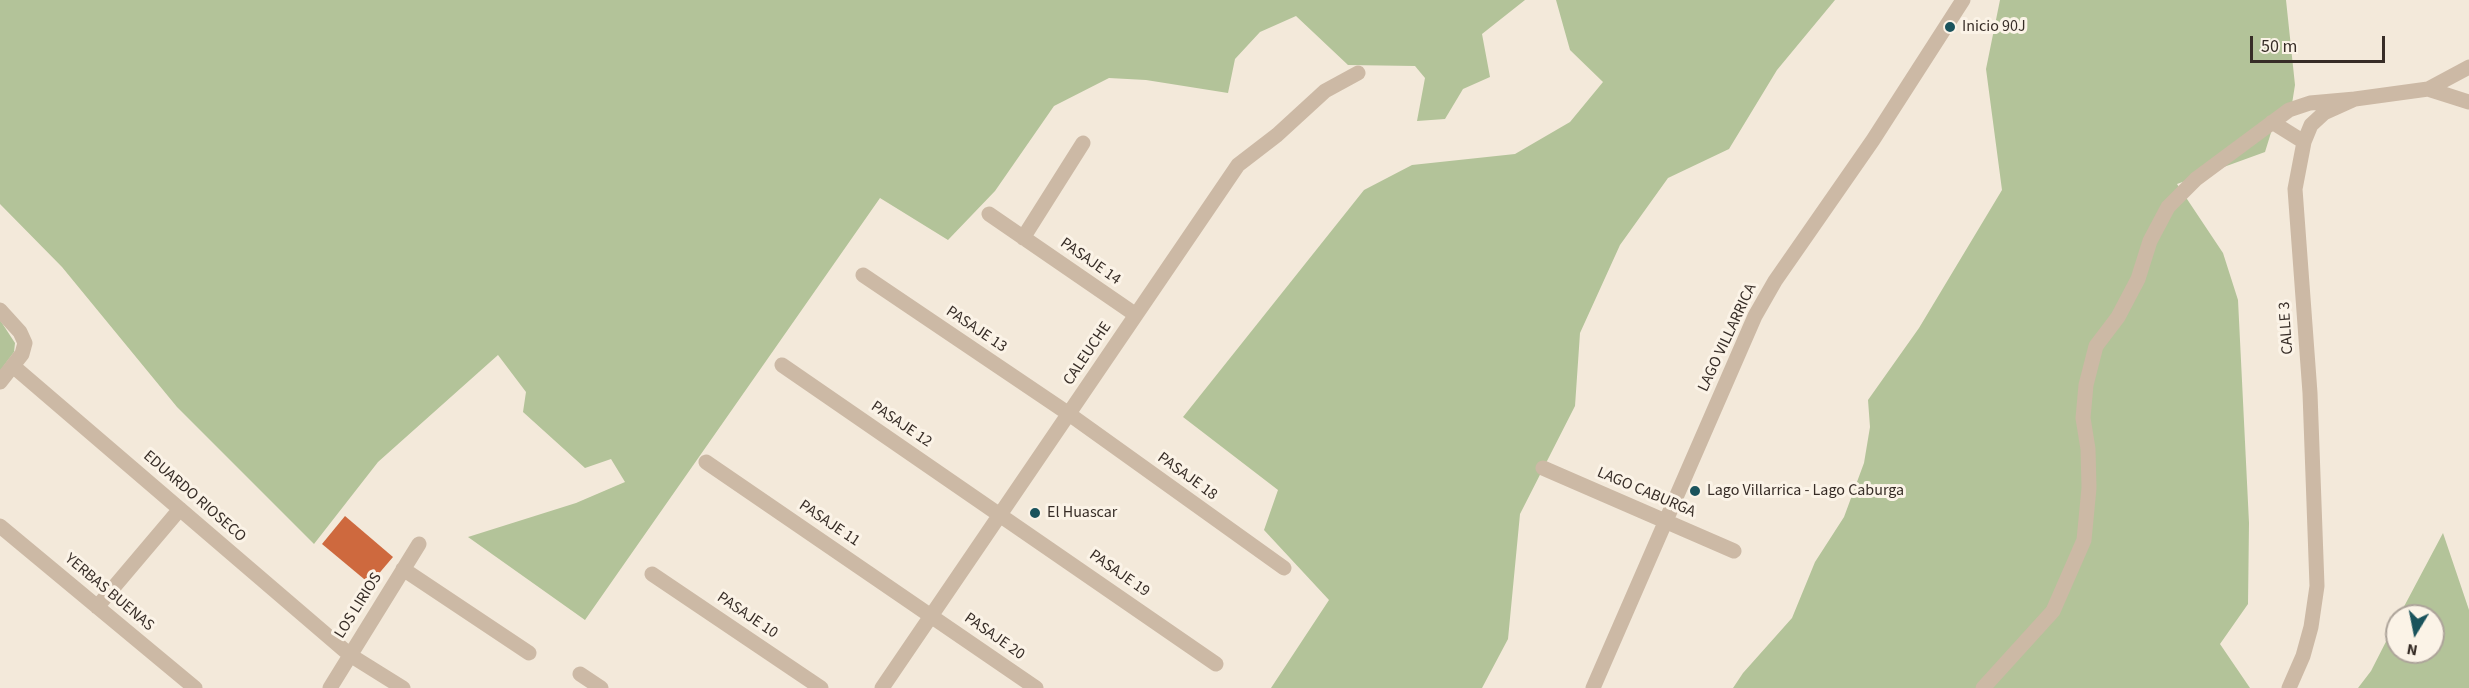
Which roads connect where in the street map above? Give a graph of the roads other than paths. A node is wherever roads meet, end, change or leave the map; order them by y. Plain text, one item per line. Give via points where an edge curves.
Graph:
1 (1963, 0) edge
2 (2469, 67) edge
3 (1358, 73) dead end
4 (2428, 89) junction
5 (2355, 99) junction
6 (2469, 102) edge
7 (2272, 122) junction
8 (2304, 142) junction
9 (1083, 143) dead end
10 (989, 214) dead end
11 (1023, 238) junction
12 (863, 275) dead end
13 (0, 310) edge
14 (1136, 315) junction
15 (782, 365) dead end
16 (14, 366) junction
17 (0, 382) edge
18 (1069, 414) junction
19 (706, 462) dead end
20 (1543, 468) dead end
21 (180, 509) junction
22 (1000, 514) junction
23 (1666, 522) junction
24 (0, 526) edge
25 (419, 544) dead end
26 (1734, 551) dead end
27 (1284, 568) dead end
28 (404, 569) junction
29 (652, 574) dead end
30 (97, 607) junction
31 (931, 615) junction
32 (529, 653) dead end
33 (350, 655) junction
34 (1216, 664) dead end
35 (580, 674) dead end
36 (195, 688) edge
37 (330, 688) edge
38 (403, 688) edge
39 (601, 688) edge
40 (821, 688) edge
41 (882, 688) edge
42 (1036, 688) edge
43 (1593, 688) edge
44 (1983, 688) edge
45 (2289, 688) edge

1 - 23 street, LAGO VILLARRICA via 1755,316
2 - 4 street
3 - 14 street, CALEUCHE via 1325,91 1238,165
4 - 5 street, CALLE 3
4 - 6 street
5 - 7 street via 2310,104
5 - 8 street, CALLE 3 via 2324,113 2311,124
7 - 8 street
7 - 44 street via 2196,179 2168,207 2150,241 2138,279 2097,346 2086,385 2083,418 2089,489 2084,540 2053,611
8 - 45 street, CALLE 3 via 2295,189 2310,393 2317,586 2311,627
9 - 11 street
10 - 11 street, PASAJE 14
11 - 14 street, PASAJE 14
12 - 18 street, PASAJE 13
13 - 16 street via 25,343
14 - 18 street, CALEUCHE
15 - 22 street, PASAJE 12
16 - 17 street
16 - 21 street, EDUARDO RIOSECO
18 - 22 street, CALEUCHE
18 - 27 street, PASAJE 18
19 - 31 street, PASAJE 11
20 - 23 street, LAGO CABURGA
21 - 30 street
21 - 33 street, EDUARDO RIOSECO
22 - 31 street, CALEUCHE
22 - 34 street, PASAJE 19
23 - 26 street, LAGO CABURGA
23 - 43 street, LAGO VILLARRICA
24 - 30 street, YERBAS BUENAS
25 - 28 street, LOS LIRIOS
28 - 32 street
28 - 33 street, LOS LIRIOS
29 - 40 street, PASAJE 10
30 - 36 street, YERBAS BUENAS
31 - 41 street, CALEUCHE
31 - 42 street, PASAJE 20
33 - 37 street, LOS LIRIOS
33 - 38 street
35 - 39 street

